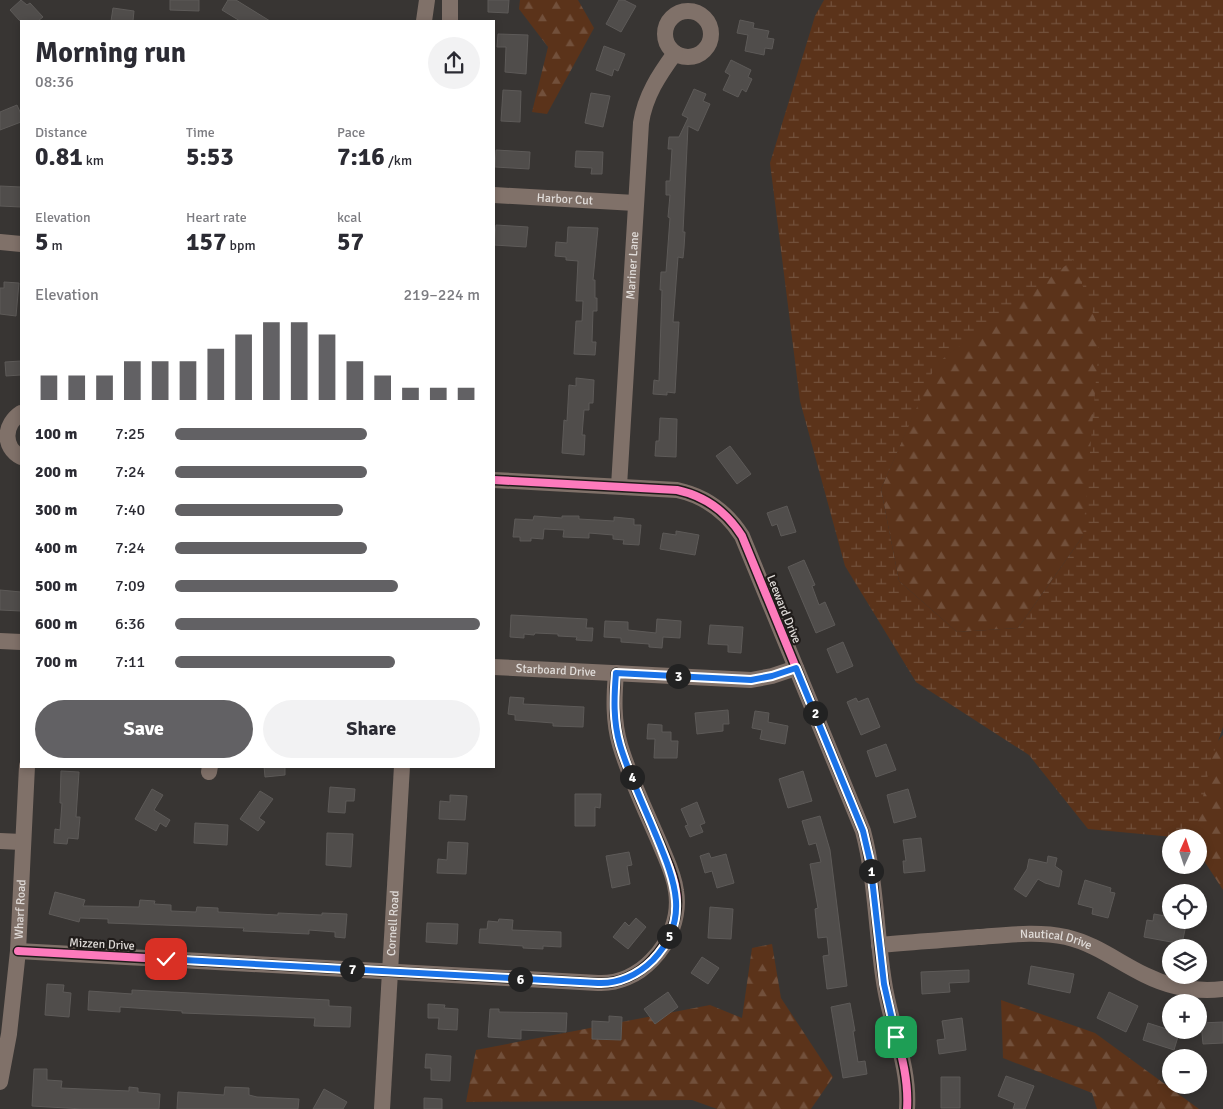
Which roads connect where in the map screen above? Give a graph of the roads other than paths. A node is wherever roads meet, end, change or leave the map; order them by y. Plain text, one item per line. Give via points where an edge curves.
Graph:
1 (427, 0) edge
2 (450, 0) edge
3 (424, 20) edge
4 (450, 20) edge
5 (675, 53) dead end
6 (495, 196) edge
7 (635, 203) junction
8 (0, 242) edge
9 (20, 244) edge
10 (20, 414) edge
11 (20, 456) edge
12 (495, 480) edge
13 (620, 486) junction
14 (0, 641) edge
15 (20, 642) edge
16 (495, 667) edge
17 (796, 668) junction
18 (616, 673) junction
19 (27, 768) edge
20 (402, 768) edge
21 (0, 841) edge
22 (22, 842) junction
23 (879, 945) junction
24 (18, 951) junction
25 (389, 971) junction
26 (1223, 989) edge
27 (0, 1082) edge
28 (382, 1109) edge
29 (906, 1109) edge

1 - 3 street
2 - 4 street
5 - 7 street, Mariner Lane via 656,80 644,108
6 - 7 street, Harbor Cut
7 - 13 street, Mariner Lane
8 - 9 street
10 - 11 street via 11,422 7,434 10,446
12 - 13 street, Leeward Drive
13 - 17 street, Leeward Drive via 686,492 714,505 730,519 742,536
14 - 15 street
16 - 18 street, Starboard Drive
17 - 18 street, Starboard Drive via 751,680
17 - 23 street, Leeward Drive via 863,831 870,861
18 - 25 street, Mizzen Drive via 614,708 619,743 670,868 676,892 672,931 663,948 641,970 606,984
19 - 22 street, Wharf Road
20 - 25 street, Cornell Road
21 - 22 street
22 - 24 street, Wharf Road
23 - 26 street, Nautical Drive via 1022,934 1052,935 1090,945 1168,984 1193,989
23 - 29 street, Leeward Drive via 889,1011 906,1076
24 - 25 street, Mizzen Drive
24 - 27 street, Wharf Road
25 - 28 street, Cornell Road

